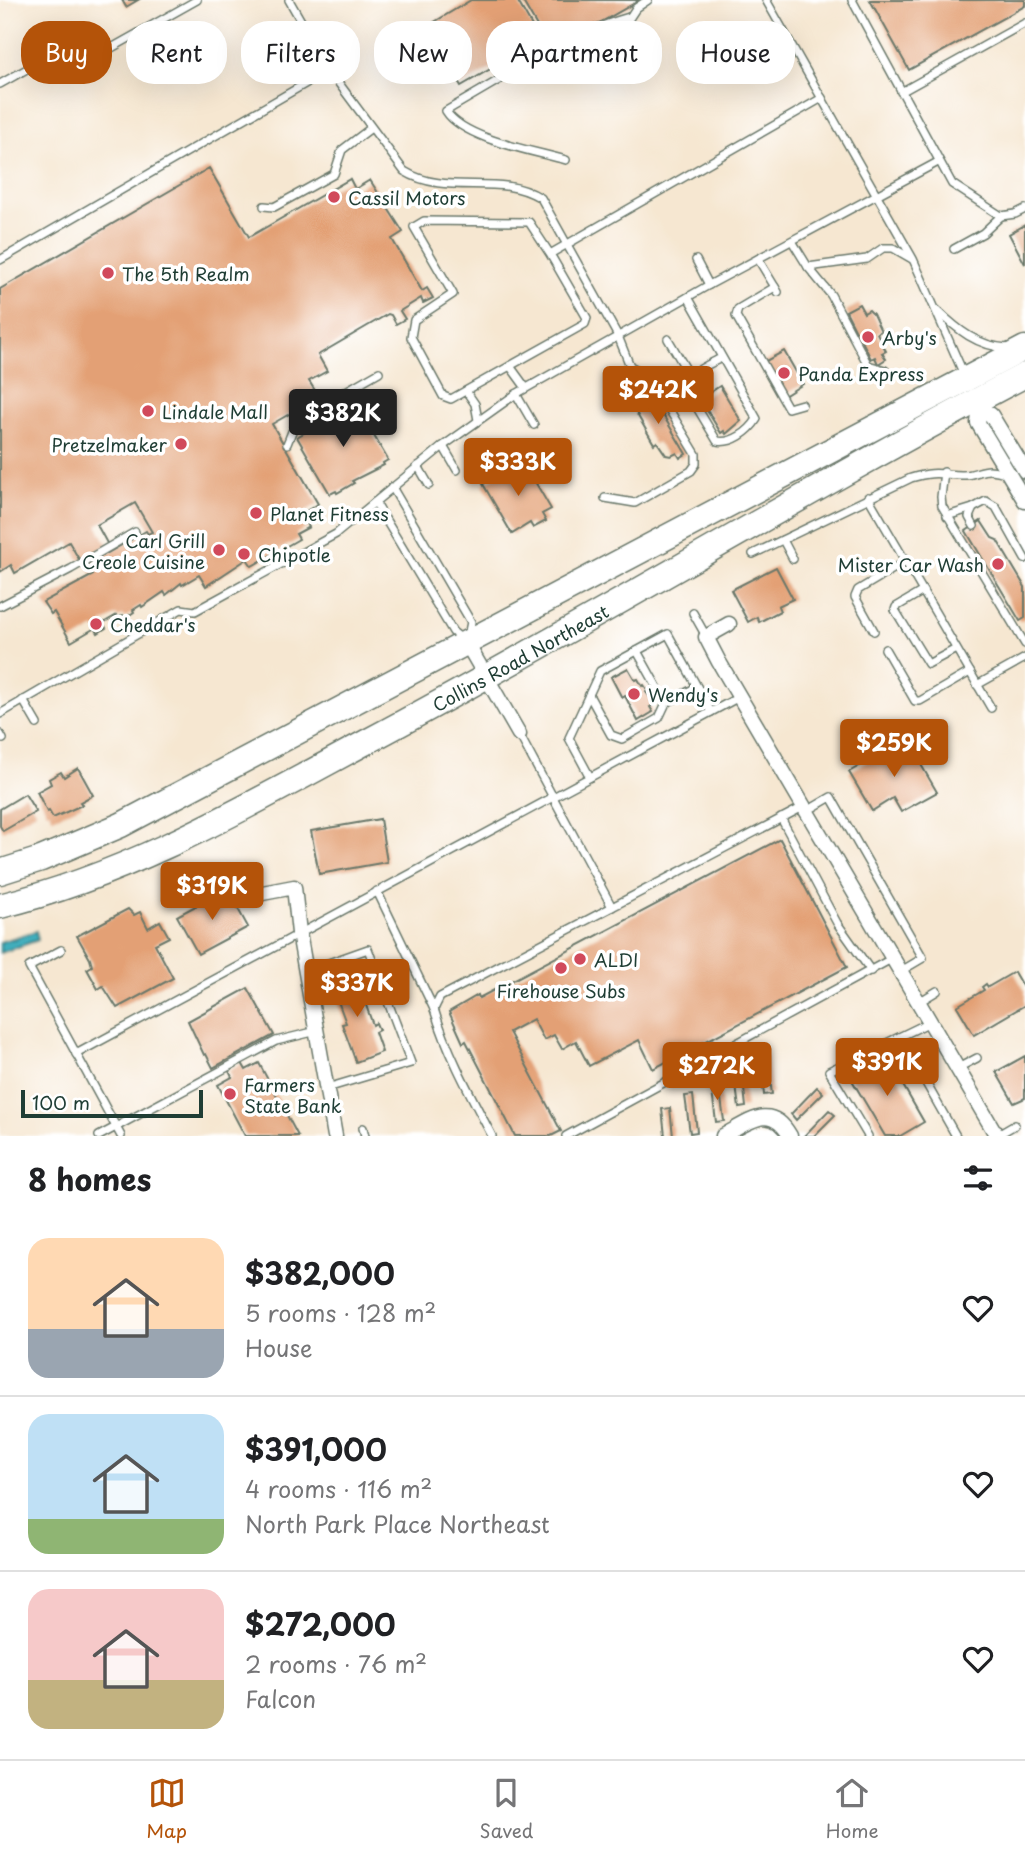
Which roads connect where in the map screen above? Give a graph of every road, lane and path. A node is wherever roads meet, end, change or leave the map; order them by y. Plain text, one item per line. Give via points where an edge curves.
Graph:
1 (197, 0) edge
2 (289, 0) edge
3 (648, 0) edge
4 (766, 0) edge
5 (852, 0) edge
6 (630, 17) junction
7 (301, 21) edge
8 (616, 21) edge
9 (627, 21) edge
10 (1025, 23) edge
11 (0, 84) edge
12 (303, 84) edge
13 (340, 84) edge
14 (492, 84) edge
15 (901, 92) junction
16 (822, 98) junction
17 (371, 128) junction
18 (566, 160) dead end
19 (938, 162) junction
20 (877, 194) junction
21 (264, 206) dead end
22 (1025, 209) edge
23 (1000, 216) junction
24 (792, 241) junction
25 (568, 244) junction
26 (954, 249) dead end
27 (550, 254) junction
28 (913, 259) junction
29 (0, 260) edge
30 (695, 260) dead end
31 (758, 260) junction
32 (808, 267) junction
33 (709, 285) junction
34 (688, 297) junction
35 (934, 307) junction
36 (618, 336) junction
37 (668, 339) dead end
38 (1025, 346) edge
39 (722, 358) junction
40 (510, 366) junction
41 (885, 370) dead end
42 (379, 372) dead end
43 (1025, 375) edge
44 (690, 376) junction
45 (526, 388) junction
46 (466, 391) junction
47 (516, 394) junction
48 (974, 396) junction
49 (802, 404) dead end
50 (478, 421) junction
51 (534, 425) dead end
52 (287, 444) dead end
53 (443, 446) junction
54 (993, 449) junction
55 (418, 466) junction
56 (1024, 467) edge
57 (457, 470) dead end
58 (988, 470) junction
59 (944, 472) junction
60 (1009, 473) junction
61 (429, 485) dead end
62 (392, 487) junction
63 (868, 497) junction
64 (606, 498) dead end
65 (1025, 501) edge
66 (375, 502) junction
67 (973, 508) junction
68 (947, 516) junction
69 (974, 526) dead end
70 (135, 532) dead end
71 (783, 540) junction
72 (753, 554) dead end
73 (793, 559) dead end
74 (1025, 559) edge
75 (905, 562) junction
76 (923, 591) junction
77 (0, 606) edge
78 (693, 613) dead end
79 (729, 624) dead end
80 (874, 631) dead end
81 (706, 637) junction
82 (466, 642) junction
83 (1025, 644) edge
84 (885, 649) dead end
85 (956, 649) junction
86 (637, 651) junction
87 (1025, 658) edge
88 (970, 672) junction
89 (487, 679) junction
90 (977, 685) junction
91 (697, 687) junction
92 (589, 695) junction
93 (740, 697) junction
94 (23, 701) junction
95 (666, 703) junction
96 (991, 708) dead end
97 (711, 712) junction
98 (0, 714) edge
99 (37, 724) dead end
100 (519, 734) joint
101 (590, 777) junction
102 (552, 798) junction
103 (805, 809) junction
104 (781, 818) junction
105 (0, 872) edge
106 (377, 891) junction
107 (252, 895) dead end
108 (0, 906) edge
109 (612, 907) junction
110 (299, 933) junction
111 (61, 950) dead end
112 (897, 965) junction
113 (306, 971) junction
114 (871, 971) junction
115 (937, 991) dead end
116 (919, 1002) junction
117 (433, 1009) junction
118 (930, 1022) junction
119 (317, 1031) junction
120 (900, 1037) junction
121 (76, 1054) junction
122 (976, 1058) dead end
123 (958, 1069) junction
124 (327, 1088) junction
125 (1015, 1125) dead end
126 (116, 1127) junction
127 (99, 1136) edge
128 (121, 1136) edge
129 (335, 1136) edge
130 (492, 1136) edge
131 (566, 1136) edge
132 (723, 1136) edge
133 (790, 1136) edge
134 (868, 1136) edge
135 (956, 1136) edge
136 (997, 1136) edge

1 - 11 lane via 108,50 50,56
2 - 7 lane
3 - 6 lane
4 - 16 lane
5 - 15 lane
6 - 8 lane
6 - 9 lane
10 - 15 lane
12 - 29 lane
13 - 17 lane
14 - 18 lane via 446,111 451,119 476,134
15 - 19 lane
16 - 20 lane
16 - 25 lane
17 - 21 lane via 342,150 334,174 274,207
17 - 25 lane via 404,171 420,181 526,188 541,198
19 - 20 lane
19 - 23 lane via 951,184
20 - 24 lane
20 - 28 lane
22 - 23 lane
23 - 26 lane via 984,233
24 - 31 lane
24 - 32 lane
25 - 27 lane
25 - 36 lane
27 - 40 lane via 587,318 585,324
27 - 46 lane via 530,222 424,220 414,228 453,293 414,320 411,337 443,396 451,399
28 - 32 lane via 883,248 867,259
28 - 35 lane
30 - 33 lane
31 - 33 lane
31 - 49 lane via 777,290 738,309 736,316 789,408
32 - 41 lane via 831,295 868,365
33 - 34 lane
34 - 36 lane
34 - 39 lane
35 - 38 lane via 962,333 984,344
35 - 48 lane
36 - 45 lane
36 - 64 lane via 630,366 649,376 696,454 696,464 635,503
37 - 44 lane
38 - 48 highway, Collins Road Northeast
39 - 44 lane
39 - 44 lane via 757,419 752,428 727,443 717,442 687,391
40 - 45 lane
40 - 46 lane
42 - 52 lane via 297,419
43 - 48 highway, Collins Road Northeast
45 - 47 lane
46 - 50 lane via 475,404
47 - 50 lane
47 - 51 lane
48 - 54 street via 978,423
48 - 56 street via 992,415
48 - 82 highway, Collins Road Northeast
48 - 89 highway, Collins Road Northeast
50 - 53 lane
53 - 55 lane
53 - 57 lane
54 - 58 lane
54 - 60 street
55 - 61 lane
55 - 62 lane
58 - 59 lane
58 - 60 lane
59 - 63 lane via 911,478
59 - 68 lane via 941,497
60 - 65 street
62 - 66 lane
62 - 82 lane via 471,622
63 - 71 lane
63 - 75 lane
66 - 82 lane via 453,632
66 - 94 lane via 336,534 195,611 181,609
67 - 68 lane
67 - 69 lane via 969,517
67 - 74 lane via 986,501 996,507
68 - 83 lane
70 - 77 lane
71 - 72 lane
71 - 73 lane
75 - 76 lane
75 - 80 lane via 858,590 855,597
76 - 85 lane
76 - 85 lane via 895,610 928,664
78 - 81 lane
79 - 81 street
81 - 93 street
82 - 89 street
82 - 105 highway, Collins Road Northeast via 121,825
84 - 88 lane via 915,701
85 - 88 lane
86 - 91 lane via 667,634
86 - 92 lane via 600,671
86 - 95 lane
87 - 90 lane
88 - 90 lane
89 - 100 street
89 - 108 highway, Collins Road Northeast via 182,841 46,895
90 - 96 lane
91 - 95 lane
91 - 97 lane
92 - 95 lane via 611,734 622,739 659,718
92 - 101 lane via 569,738
93 - 97 lane
93 - 103 street
94 - 98 lane
94 - 99 lane
97 - 101 lane
100 - 102 lane
101 - 102 lane
102 - 106 lane
102 - 109 lane
103 - 104 lane
103 - 112 street
103 - 112 lane via 831,797 923,958
104 - 109 lane
104 - 114 lane via 837,923
106 - 110 lane
106 - 117 lane
107 - 110 street via 294,887
109 - 117 lane via 440,997
110 - 113 street
110 - 121 lane
111 - 121 lane via 29,967
112 - 114 lane
112 - 116 street
113 - 119 street
113 - 124 lane via 368,949 411,1063
114 - 131 lane
115 - 116 lane
116 - 118 street
117 - 130 lane via 449,1052
118 - 120 lane
118 - 123 street
119 - 124 street
119 - 126 lane via 276,1041
120 - 134 lane via 829,1071
120 - 135 lane
121 - 126 lane
122 - 123 lane
123 - 136 street
124 - 129 street
125 - 136 lane
126 - 127 lane
126 - 128 lane
132 - 133 street via 771,1116 782,1122

